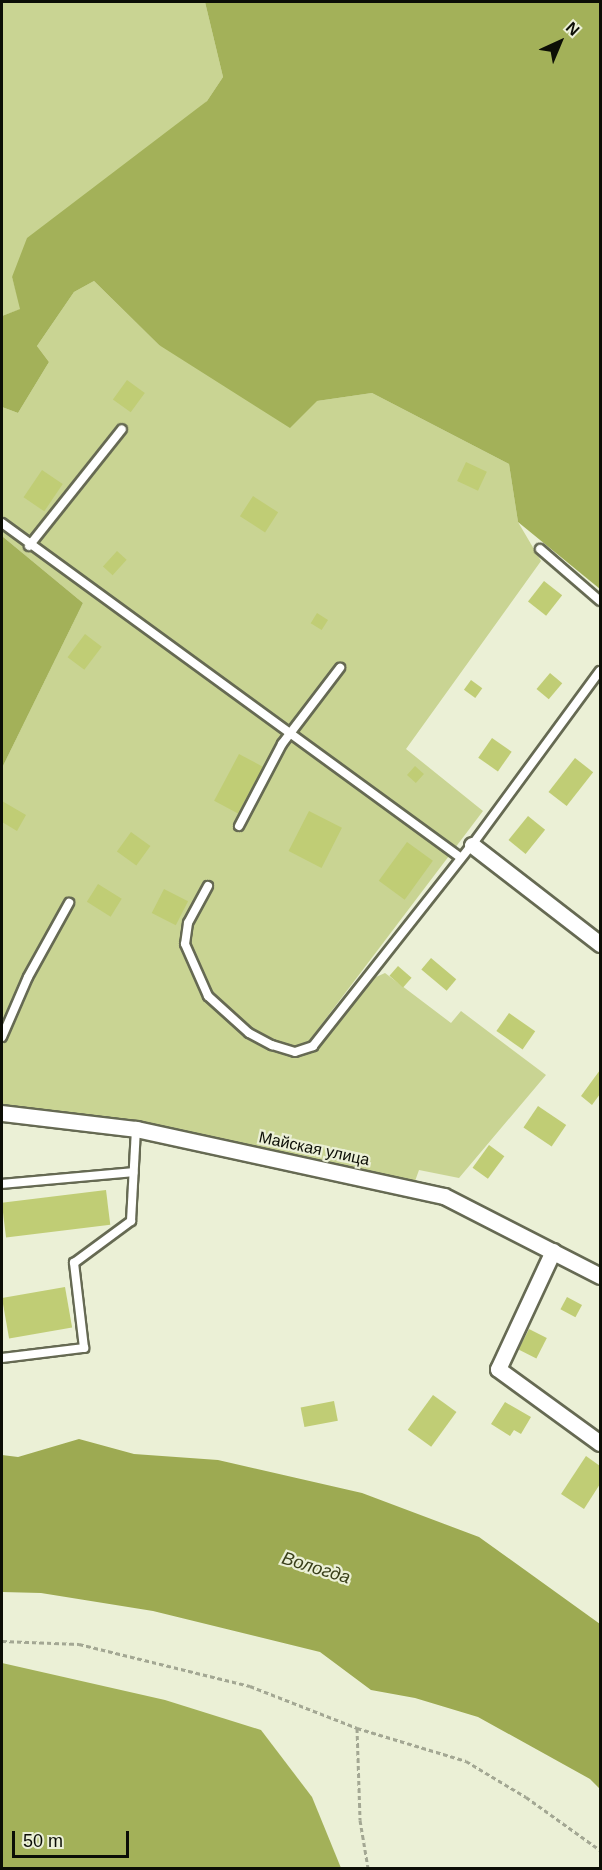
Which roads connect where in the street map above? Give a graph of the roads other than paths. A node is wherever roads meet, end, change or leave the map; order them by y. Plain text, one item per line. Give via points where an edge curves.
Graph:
1 (122, 429) dead end
2 (2, 523) edge
3 (29, 546) junction
4 (540, 549) dead end
5 (600, 601) edge
6 (340, 668) dead end
7 (600, 671) edge
8 (291, 733) junction
9 (239, 826) dead end
10 (472, 845) junction
11 (461, 858) junction
12 (208, 886) dead end
13 (69, 903) dead end
14 (600, 944) edge
15 (2, 1037) edge
16 (2, 1113) edge
17 (136, 1129) junction
18 (133, 1172) junction
19 (2, 1184) edge
20 (553, 1251) junction
21 (600, 1276) edge
22 (2, 1358) edge
23 (600, 1443) edge

1 - 3 lane
2 - 3 lane
3 - 8 lane
4 - 5 lane
6 - 8 lane
7 - 10 lane
8 - 9 lane
8 - 11 lane
10 - 11 lane
10 - 14 street
11 - 12 lane via 326,1032 313,1046 295,1052 249,1033 208,996 185,944 188,923
13 - 15 lane via 28,977
16 - 17 street, Майская улица
17 - 18 lane
17 - 20 street, Майская улица via 444,1196
18 - 19 lane
18 - 22 lane via 131,1221 74,1263 84,1348
20 - 21 street, Майская улица
20 - 23 street via 498,1369

